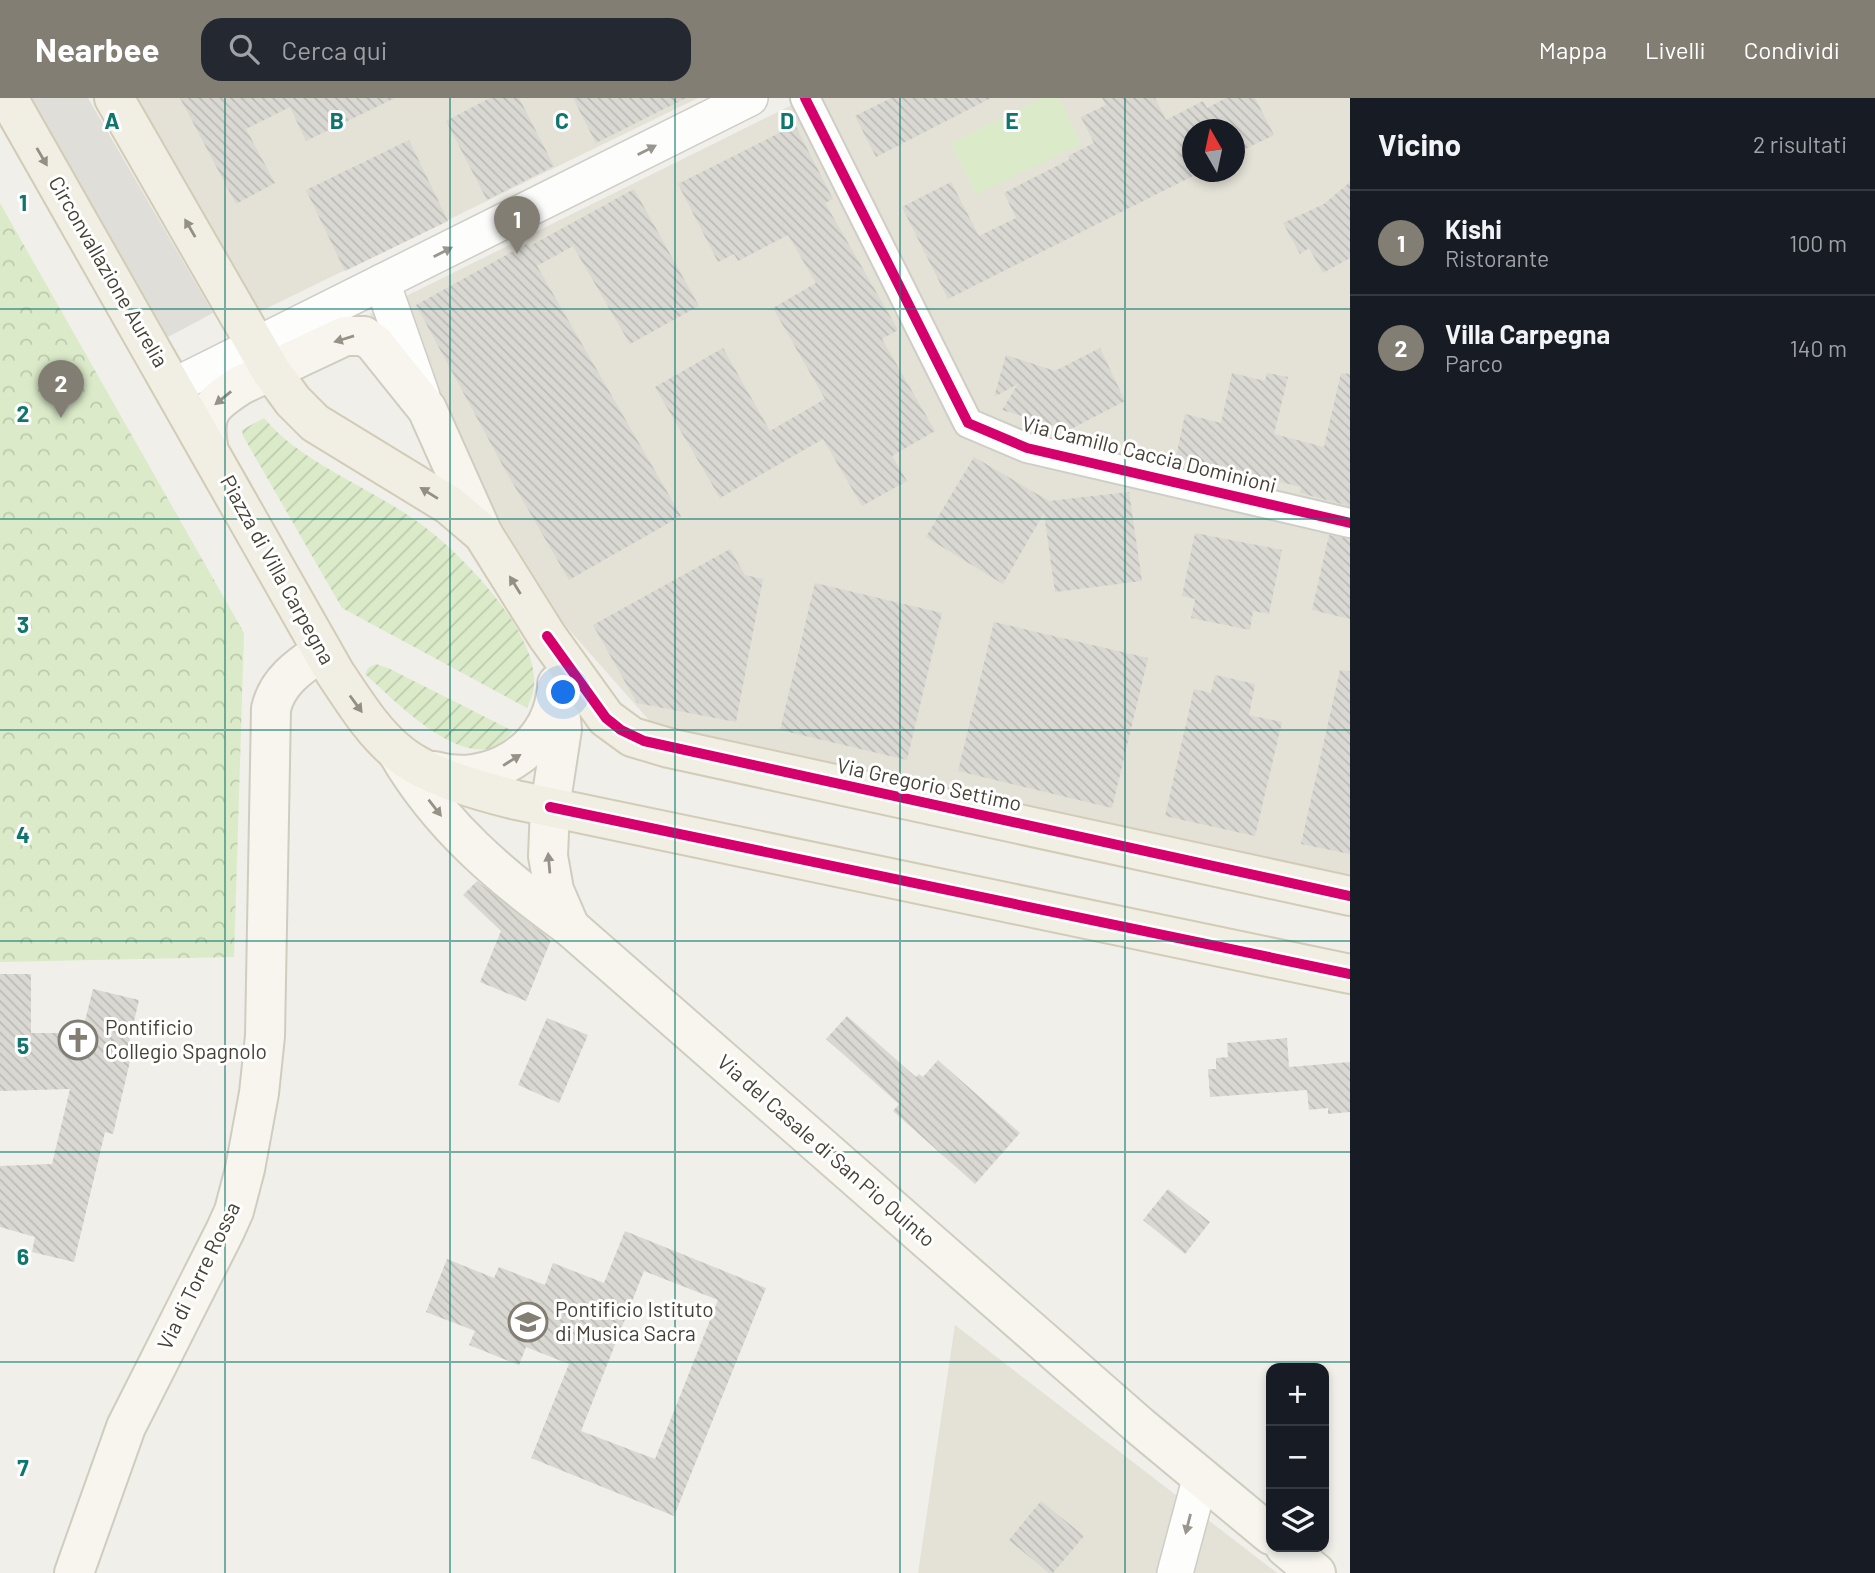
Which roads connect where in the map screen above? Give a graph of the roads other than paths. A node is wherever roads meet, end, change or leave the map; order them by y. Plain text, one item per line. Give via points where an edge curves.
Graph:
1 (8, 98) edge
2 (114, 98) edge
3 (750, 98) edge
4 (805, 98) edge
5 (382, 282) junction
6 (263, 358) junction
7 (174, 386) junction
8 (427, 409) junction
9 (208, 446) junction
10 (1350, 523) edge
11 (483, 534) junction
12 (547, 636) junction
13 (323, 651) junction
14 (557, 684) junction
15 (411, 760) junction
16 (550, 807) junction
17 (1350, 895) edge
18 (570, 928) junction
19 (1350, 974) edge
20 (1201, 1476) junction
21 (1266, 1531) edge
22 (1291, 1552) edge
23 (74, 1573) edge
24 (1175, 1573) edge
25 (1316, 1573) edge

1 -> 7 main road, Circonvallazione Aurelia
6 -> 2 main road
5 -> 3 street
4 - 10 street, Via Camillo Caccia Dominioni via 968,423 1027,448
5 - 6 street
5 - 8 street
6 - 7 street
8 -> 6 main road via 374,343 363,336 345,336
6 -> 9 main road via 210,410 205,429
11 -> 6 main road via 449,505 314,423 286,393
7 - 9 main road, Circonvallazione Aurelia
8 - 11 main road
9 - 13 main road, Piazza di Villa Carpegna
12 -> 11 main road
12 - 14 main road
12 - 17 main road, Via Gregorio Settimo via 606,718 644,741
13 -> 15 main road, Piazza di Villa Carpegna via 370,722
13 - 23 main road, Via di Torre Rossa via 287,678 271,709 265,1036 255,1118 234,1211 126,1427
15 -> 14 main road via 441,774 491,771 534,742 547,723
14 - 16 main road via 562,729
15 - 16 main road, Piazza di Villa Carpegna via 489,793
15 -> 18 main road, Via del Casale di San Pio Quinto via 421,789 452,828
18 -> 16 main road via 551,881
16 - 19 main road
18 - 20 main road, Via del Casale di San Pio Quinto
20 - 21 main road, Via del Casale di San Pio Quinto
20 -> 24 street
22 - 25 main road

